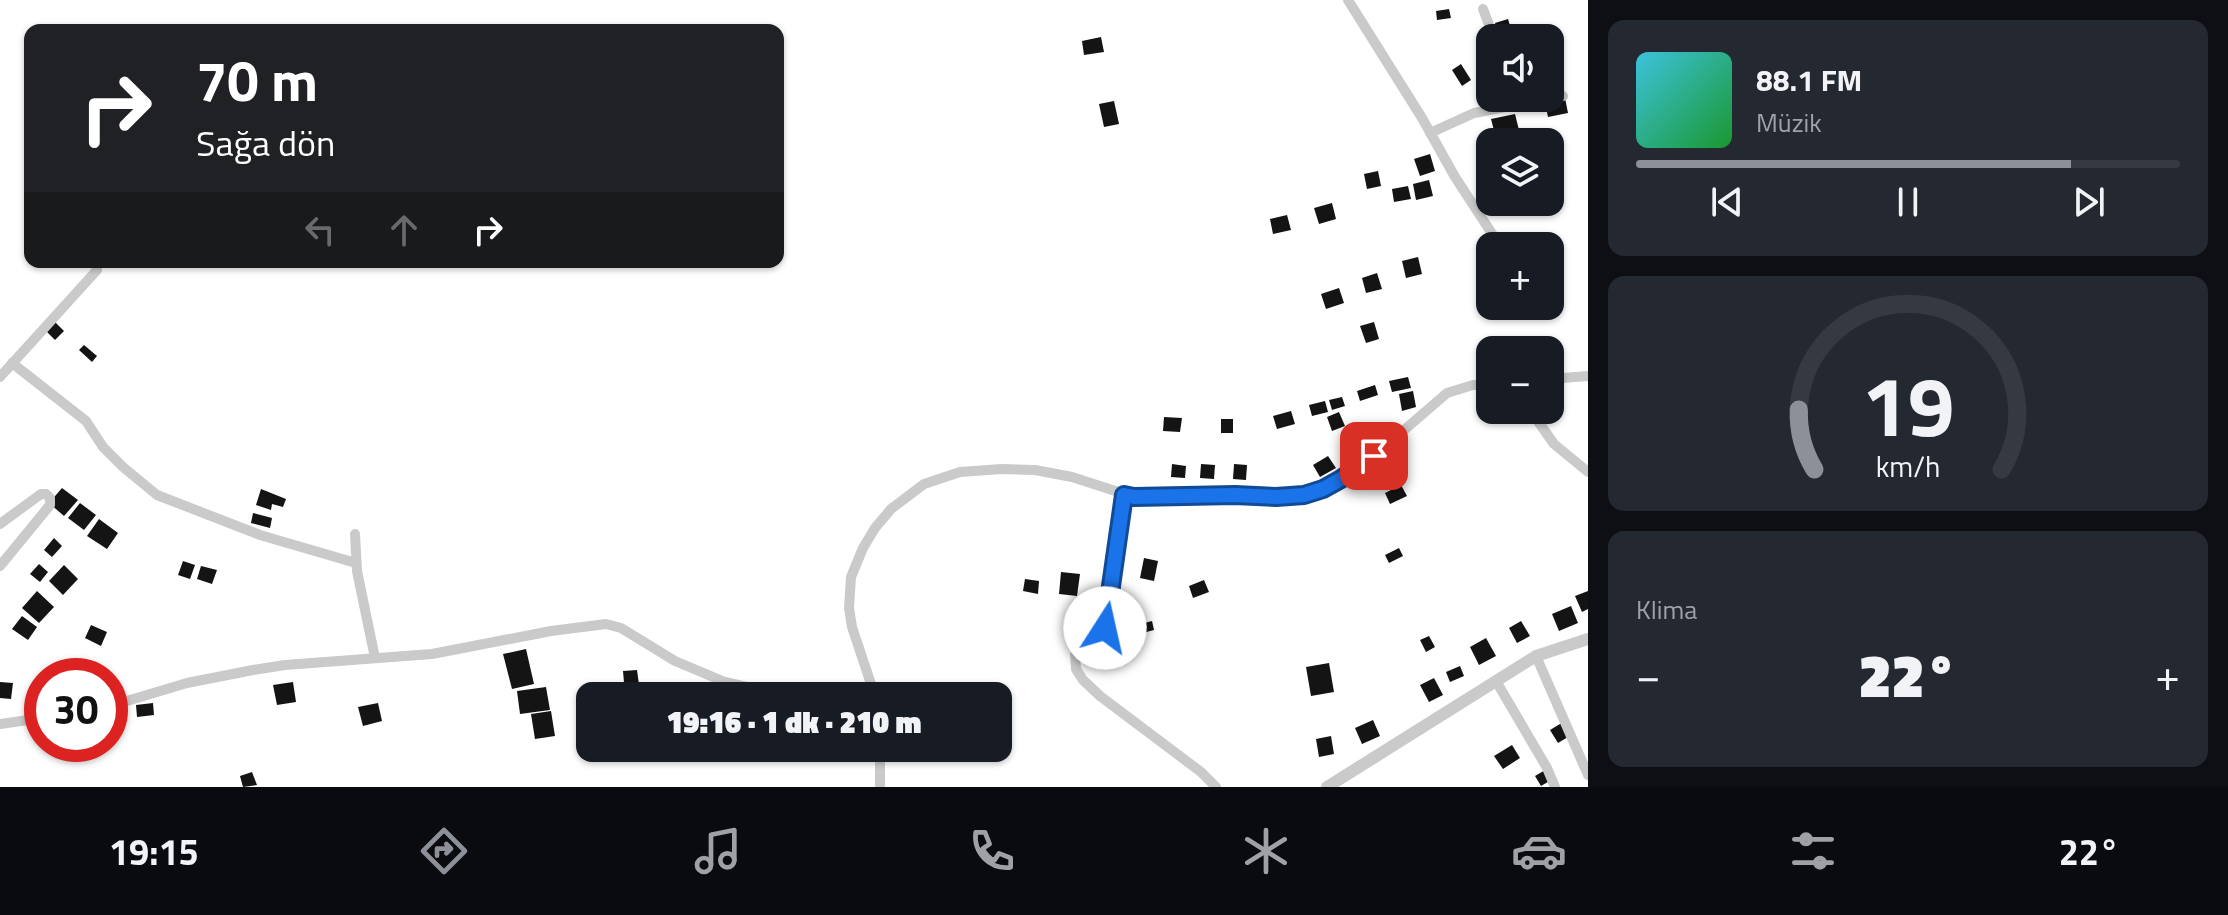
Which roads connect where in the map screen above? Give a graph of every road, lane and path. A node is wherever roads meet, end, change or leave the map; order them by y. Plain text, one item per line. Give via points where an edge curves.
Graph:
1 (1348, 0) edge
2 (1483, 9) dead end
3 (1489, 24) edge
4 (1478, 112) edge
5 (1430, 133) junction
6 (1491, 232) edge
7 (97, 270) dead end
8 (12, 363) junction
9 (1588, 376) edge
10 (0, 377) edge
11 (1564, 378) edge
12 (1476, 385) edge
13 (1540, 424) edge
14 (1588, 472) edge
15 (1124, 495) junction
16 (0, 524) edge
17 (355, 534) dead end
18 (356, 563) junction
19 (0, 566) edge
20 (1588, 639) edge
21 (1536, 656) junction
22 (375, 658) junction
23 (1496, 681) junction
24 (725, 682) edge
25 (870, 682) edge
26 (128, 701) edge
27 (24, 721) edge
28 (0, 724) edge
29 (880, 762) edge
30 (1588, 775) edge
31 (880, 787) edge
32 (1216, 787) edge
33 (1327, 787) edge
34 (1555, 787) edge

1 - 5 street
2 - 3 street
4 - 5 street
5 - 6 street
7 - 8 street
8 - 10 street
8 - 18 street via 86,421 103,447 157,495 260,535
9 - 11 street
12 - 15 street via 1447,393 1374,456 1341,479 1304,495
13 - 14 street via 1554,444
15 - 25 street via 1053,472 1002,469 945,476 908,495 875,528 851,577 852,627
15 - 32 street via 1107,622 1101,633 1080,646 1076,669 1100,696
16 - 19 street via 41,494 50,498 50,505
17 - 18 street
18 - 22 street
20 - 21 street
21 - 23 street
21 - 30 street
22 - 24 street via 432,654 606,624
22 - 26 street via 253,670
23 - 33 street
23 - 34 street
27 - 28 street
29 - 31 street

